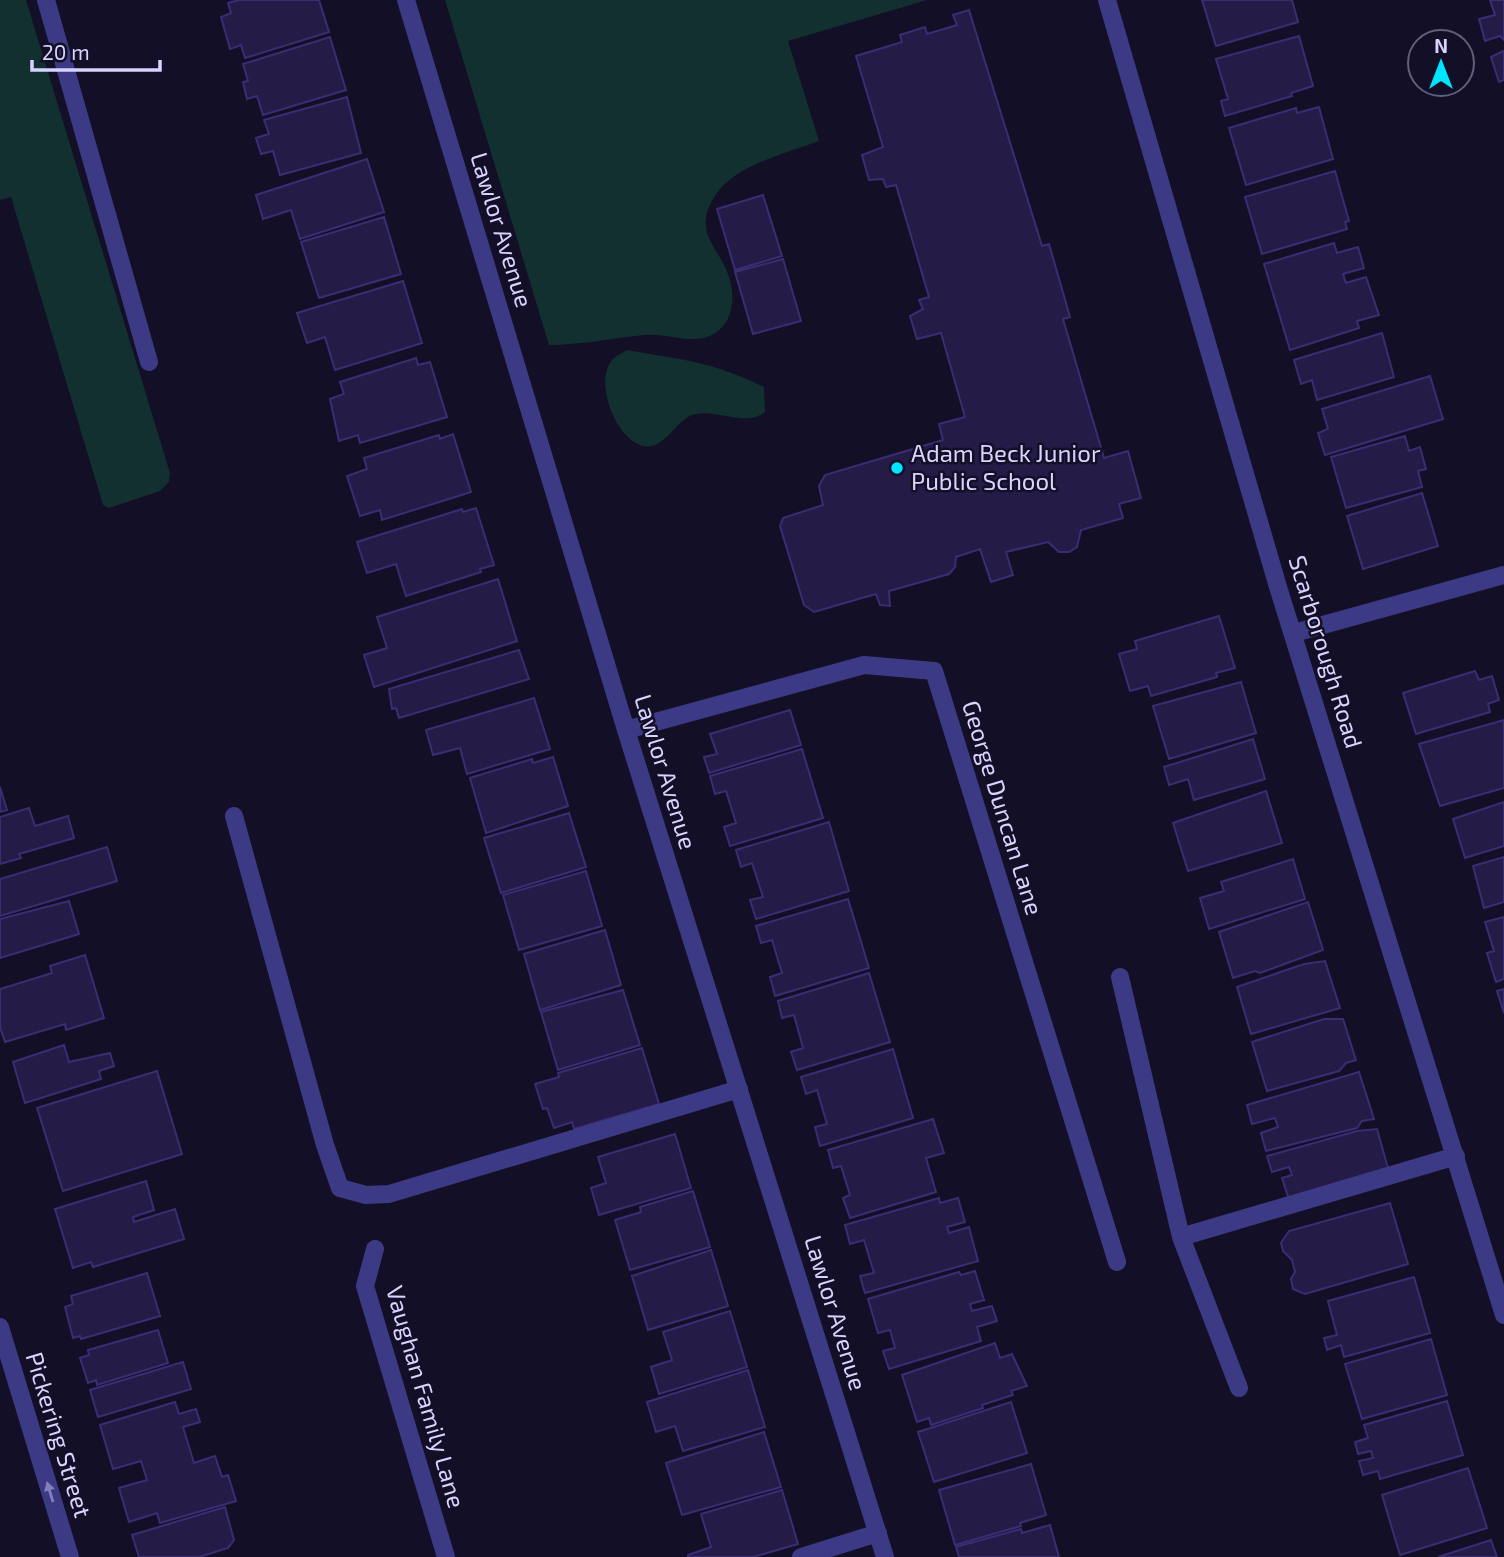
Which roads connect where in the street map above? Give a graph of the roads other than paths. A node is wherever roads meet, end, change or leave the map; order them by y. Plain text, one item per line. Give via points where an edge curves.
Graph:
1 (46, 0) edge
2 (406, 0) edge
3 (1107, 0) edge
4 (149, 362) dead end
5 (1504, 575) edge
6 (1294, 634) junction
7 (626, 730) junction
8 (234, 816) dead end
9 (1120, 977) dead end
10 (739, 1089) junction
11 (1456, 1156) junction
12 (1181, 1237) junction
13 (375, 1250) dead end
14 (1117, 1262) dead end
15 (1504, 1315) edge
16 (0, 1326) edge
17 (1238, 1388) dead end
18 (878, 1533) junction
19 (70, 1557) edge
20 (446, 1557) edge
21 (801, 1557) edge
22 (885, 1557) edge

1 - 4 street
2 - 7 street, Lawlor Avenue
3 - 6 street, Scarborough Road
5 - 6 street
6 - 11 street, Scarborough Road
7 - 10 street, Lawlor Avenue
7 - 14 street, George Duncan Lane via 864,665 934,671
8 - 10 street via 340,1188 366,1195 389,1194
9 - 12 street
10 - 18 street, Lawlor Avenue
11 - 12 street
11 - 15 street, Scarborough Road
12 - 17 street
13 - 20 street, Vaughan Family Lane via 365,1286
19 -> 16 street, Pickering Street
18 - 21 street
18 - 22 street, Lawlor Avenue

